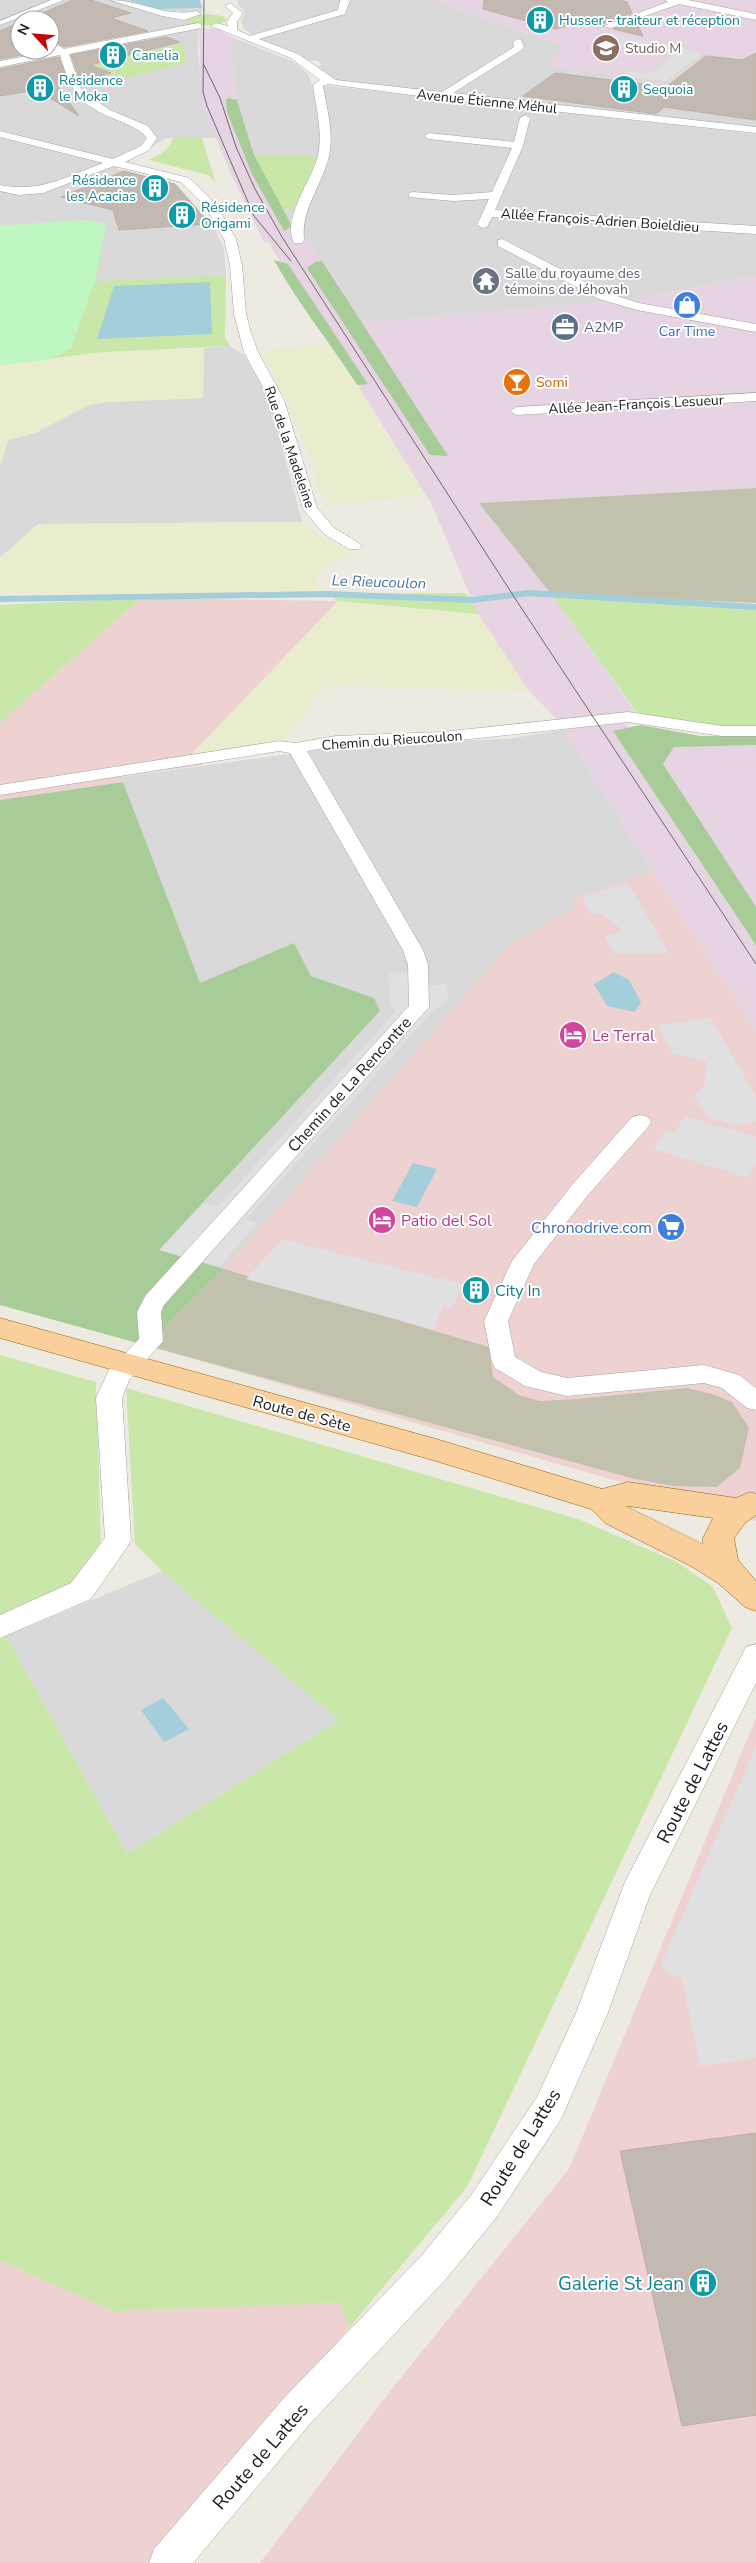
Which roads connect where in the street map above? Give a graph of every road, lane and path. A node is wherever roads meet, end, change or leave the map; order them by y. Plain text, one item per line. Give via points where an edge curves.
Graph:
1 (60, 0) edge
2 (116, 0) edge
3 (345, 0) edge
4 (677, 1) edge
5 (230, 3) edge
6 (205, 13) dead end
7 (756, 17) edge
8 (184, 20) junction
9 (1, 23) edge
10 (233, 23) junction
11 (198, 26) junction
12 (608, 26) dead end
13 (167, 31) junction
14 (249, 39) junction
15 (518, 42) dead end
16 (60, 51) edge
17 (64, 54) junction
18 (0, 64) edge
19 (326, 81) junction
20 (442, 96) junction
21 (498, 102) junction
22 (551, 108) junction
23 (525, 118) junction
24 (756, 130) edge
25 (0, 134) edge
26 (429, 136) dead end
27 (518, 146) junction
28 (116, 162) junction
29 (0, 188) edge
30 (412, 195) dead end
31 (496, 195) junction
32 (488, 213) junction
33 (483, 225) dead end
34 (712, 228) junction
35 (756, 230) edge
36 (756, 238) edge
37 (298, 240) dead end
38 (502, 243) dead end
39 (756, 328) edge
40 (756, 397) edge
41 (516, 411) dead end
42 (354, 546) dead end
43 (756, 731) edge
44 (296, 748) junction
45 (0, 790) edge
46 (640, 1122) dead end
47 (0, 1328) edge
48 (129, 1365) junction
49 (756, 1401) edge
50 (602, 1501) junction
51 (751, 1501) edge
52 (727, 1573) junction
53 (756, 1598) edge
54 (0, 1627) edge
55 (756, 1655) edge
56 (168, 2563) edge

1 - 9 street
2 - 8 street
3 - 14 street via 342,12
4 - 7 street
4 - 12 street
5 - 10 street via 238,13
5 - 10 street via 222,13
6 - 8 street
8 - 11 street
8 - 13 street
10 - 11 street
10 - 14 street
11 - 13 street
13 - 17 street
14 - 19 street via 294,55
15 - 20 street via 517,49
16 - 17 street
17 - 18 street
17 - 28 street via 71,78 82,96 151,134 145,148
19 - 20 street, Avenue Étienne Méhul
19 - 37 street via 318,85 324,122 322,162 302,202 296,226
20 - 21 street, Avenue Étienne Méhul
21 - 22 street, Avenue Étienne Méhul
21 - 23 street
22 - 23 street
22 - 24 street, Avenue Étienne Méhul
23 - 27 street
25 - 28 street, Rue de la Madeleine
26 - 27 street
27 - 31 street
28 - 29 street via 43,190 19,192
28 - 42 street, Rue de la Madeleine via 185,180 220,217 236,265 245,333 251,352 277,400 310,509 329,531
30 - 31 street via 454,198
31 - 32 street
32 - 33 street
32 - 34 street, Allée François-Adrien Boieldieu
34 - 35 street, Allée François-Adrien Boieldieu
34 - 36 street, Allée François-Adrien Boieldieu
38 - 39 street via 603,296 637,306
40 - 41 street, Allée Jean-François Lesueur
43 - 44 street, Chemin du Rieucoulon via 722,731 628,717 442,737 336,741
44 - 45 street, Chemin du Rieucoulon via 279,746
44 - 48 street, Chemin de La Rencontre via 413,950 418,965 418,1007 154,1301 149,1312 150,1341
46 - 49 street via 524,1261 496,1321 504,1362 534,1380 567,1387 704,1374 730,1381
47 - 48 main road, Route de Sète
48 - 50 main road, Route de Sète via 436,1450
48 - 54 street, Chemin de La Rencontre via 118,1376 110,1398 118,1540 81,1591
50 - 51 main road via 628,1494
50 - 52 main road, Route de Sète via 616,1515 702,1557
51 - 52 main road via 726,1522 718,1538 719,1556
52 - 53 main road via 740,1588
55 - 56 street, Route de Lattes via 636,1892 590,2015 549,2108 484,2206 434,2267 296,2412

